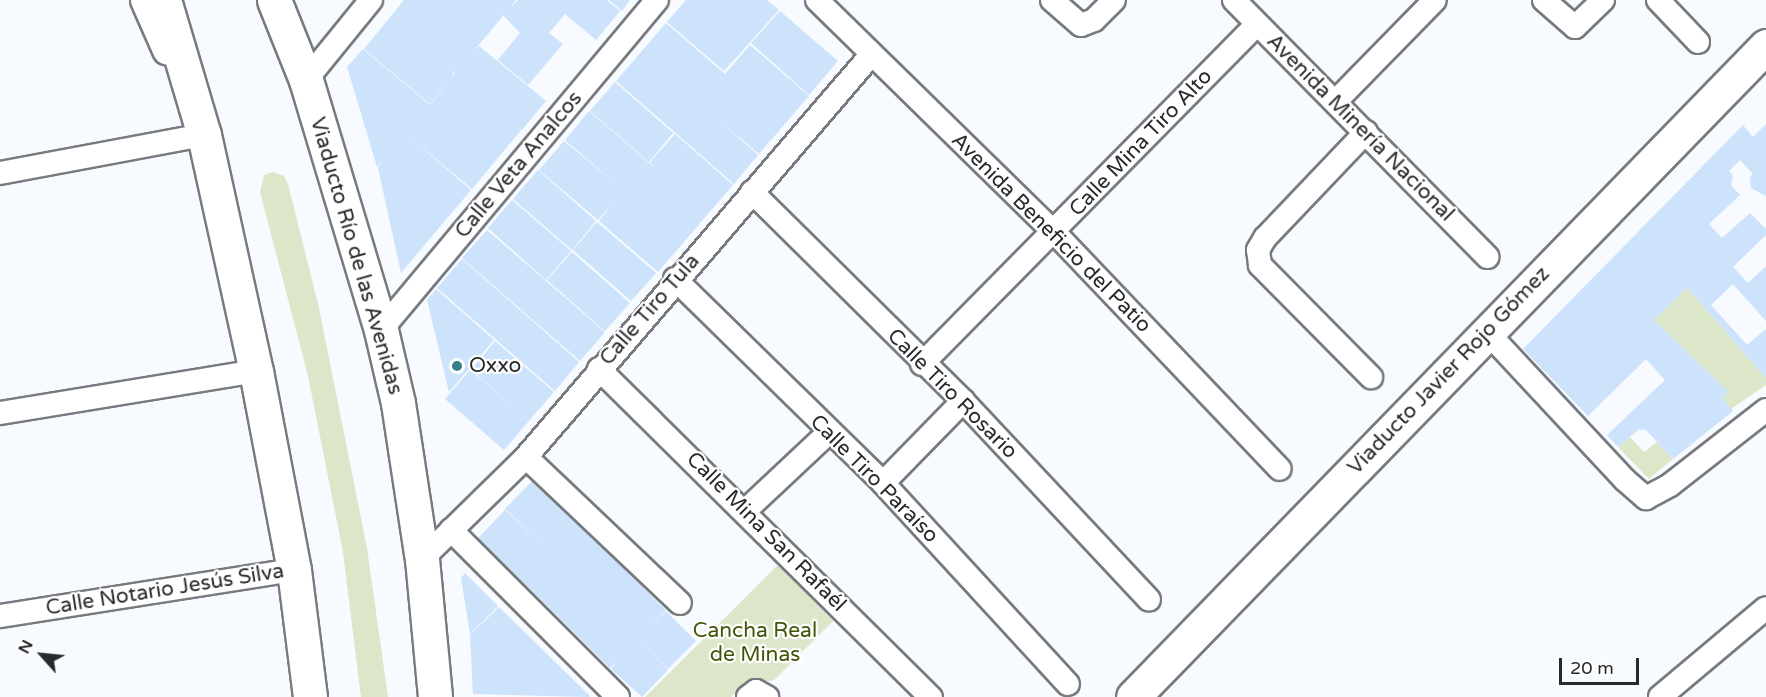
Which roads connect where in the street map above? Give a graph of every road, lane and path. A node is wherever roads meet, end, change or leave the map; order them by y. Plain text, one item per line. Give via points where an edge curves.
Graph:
1 (145, 0) edge
2 (164, 0) edge
3 (274, 0) edge
4 (288, 0) edge
5 (371, 0) edge
6 (657, 0) edge
7 (817, 0) edge
8 (1052, 0) edge
9 (1114, 0) edge
10 (1234, 0) edge
11 (1435, 0) edge
12 (1544, 0) edge
13 (1603, 0) edge
14 (1658, 0) edge
15 (1257, 24) junction
16 (1698, 42) dead end
17 (1766, 46) edge
18 (871, 55) junction
19 (302, 66) junction
20 (1336, 101) junction
21 (199, 121) junction
22 (1366, 132) junction
23 (0, 173) edge
24 (752, 192) junction
25 (1054, 232) junction
26 (1486, 257) dead end
27 (675, 279) junction
28 (381, 330) junction
29 (1487, 332) junction
30 (922, 364) junction
31 (599, 369) junction
32 (256, 372) junction
33 (1371, 377) dead end
34 (963, 400) junction
35 (1766, 410) edge
36 (0, 414) edge
37 (828, 433) junction
38 (526, 456) junction
39 (1280, 469) dead end
40 (883, 483) junction
41 (745, 511) junction
42 (451, 530) junction
43 (422, 560) junction
44 (294, 570) junction
45 (1149, 600) dead end
46 (680, 603) dead end
47 (1765, 611) edge
48 (0, 616) edge
49 (1068, 684) dead end
50 (440, 690) edge
51 (1135, 696) edge
52 (310, 697) edge
53 (618, 697) edge
54 (931, 697) edge
55 (1660, 697) edge

1 - 21 street
2 - 21 main road
3 - 19 main road, Viaducto Río de las Avenidas
4 - 19 street
5 - 19 street
6 - 28 street, Calle Veta Analcos
7 - 18 street, Avenida Beneficio del Patio
8 - 9 street via 1081,25 1094,20
10 - 15 street, Avenida Minería Nacional
11 - 20 street
12 - 13 street via 1575,27
14 - 16 street
15 - 20 street, Avenida Minería Nacional
15 - 25 street, Calle Mina Tiro Alto
17 - 29 main road, Viaducto Javier Rojo Gómez
18 - 24 street, Calle Tiro Tula
18 - 25 street, Avenida Beneficio del Patio
19 - 28 main road, Viaducto Río de las Avenidas
20 - 22 street, Avenida Minería Nacional
21 - 23 street
21 - 32 main road
22 - 26 street, Avenida Minería Nacional
22 - 33 street via 1258,250 1260,265
24 - 27 street, Calle Tiro Tula
24 - 30 street, Calle Tiro Rosario
25 - 30 street, Calle Mina Tiro Alto
25 - 39 street, Avenida Beneficio del Patio
27 - 31 street, Calle Tiro Tula
27 - 37 street, Calle Tiro Paraíso
28 - 43 main road, Viaducto Río de las Avenidas via 398,403
29 - 35 street via 1624,480 1646,498
29 - 51 main road, Viaducto Javier Rojo Gómez
30 - 34 street, Calle Tiro Rosario
31 - 38 street, Calle Tiro Tula
31 - 41 street, Calle Mina San Rafaél
32 - 36 street
32 - 44 main road
34 - 40 street
34 - 45 street, Calle Tiro Rosario
37 - 40 street, Calle Tiro Paraíso
37 - 41 street
38 - 42 street, Calle Tiro Tula
38 - 46 street
40 - 49 street, Calle Tiro Paraíso
41 - 54 street, Calle Mina San Rafaél
42 - 43 street, Calle Tiro Tula
42 - 53 street
43 - 50 main road, Viaducto Río de las Avenidas
44 - 48 street, Calle Notario Jesús Silva
44 - 52 main road
47 - 55 street

